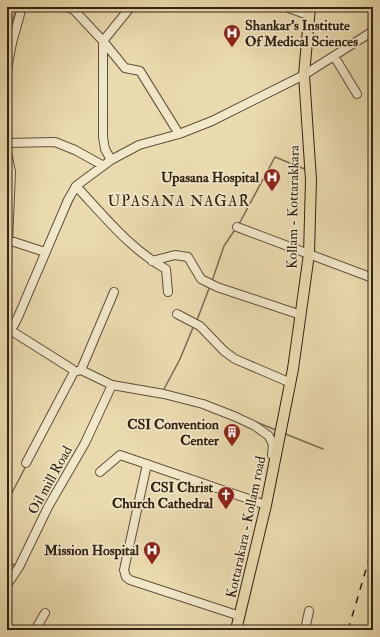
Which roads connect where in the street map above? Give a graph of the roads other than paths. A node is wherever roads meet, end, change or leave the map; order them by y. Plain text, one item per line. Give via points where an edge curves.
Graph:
1 (22, 7) edge
2 (67, 7) edge
3 (286, 7) edge
4 (129, 9) dead end
5 (309, 11) edge
6 (371, 35) edge
7 (103, 41) junction
8 (9, 42) edge
9 (334, 56) junction
10 (7, 66) edge
11 (304, 75) junction
12 (357, 94) dead end
13 (180, 134) junction
14 (7, 143) edge
15 (7, 152) edge
16 (111, 160) junction
17 (102, 165) junction
18 (76, 186) junction
19 (237, 227) dead end
20 (8, 242) edge
21 (44, 252) junction
22 (309, 254) junction
23 (152, 261) junction
24 (370, 277) dead end
25 (114, 292) dead end
26 (168, 292) dead end
27 (176, 314) dead end
28 (301, 315) junction
29 (8, 333) edge
30 (7, 340) edge
31 (77, 371) junction
32 (290, 383) junction
33 (112, 385) junction
34 (281, 432) joint
35 (26, 463) dead end
36 (146, 464) junction
37 (274, 466) junction
38 (100, 472) dead end
39 (266, 505) junction
40 (7, 585) edge
41 (309, 611) dead end
42 (45, 613) dead end
43 (240, 616) junction
44 (35, 630) edge
45 (236, 630) edge
46 (305, 630) edge

1 - 8 street
2 - 7 street via 74,10
3 - 5 street
4 - 7 street
5 - 11 main road, Kollam - Kottarakkara
6 - 9 street
7 - 13 street via 125,68 140,72
7 - 16 street via 103,137 105,149
8 - 10 street
9 - 11 street
9 - 12 street
11 - 13 street
11 - 22 main road, Kollam - Kottarakkara via 311,180
13 - 16 street via 138,145
14 - 17 street via 55,142
15 - 20 street via 11,172
16 - 17 street
17 - 18 street
18 - 21 street
18 - 23 street via 112,225
19 - 22 street
20 - 21 street
21 - 29 street via 18,317
22 - 24 street
22 - 28 main road, Kollam - Kottarakkara
23 - 26 street via 166,269
23 - 28 street via 175,255 188,257 202,279
25 - 31 street
27 - 32 street via 200,326 235,359
28 - 32 main road, Kollam - Kottarakkara
29 - 30 street
29 - 31 street
31 - 33 street
31 - 35 street
32 - 34 main road, Kollam - Kottarakkara
33 - 37 street via 203,404 255,426 272,440
33 - 40 street, Oil mill Road via 85,443
34 - 37 main road, Kottarakara - Kollam road
36 - 38 street via 120,455
36 - 39 street
36 - 43 street via 124,570 126,577
37 - 39 main road, Kottarakara - Kollam road
39 - 43 main road, Kottarakara - Kollam road
41 - 46 street
42 - 44 street
43 - 45 main road, Kottarakara - Kollam road

